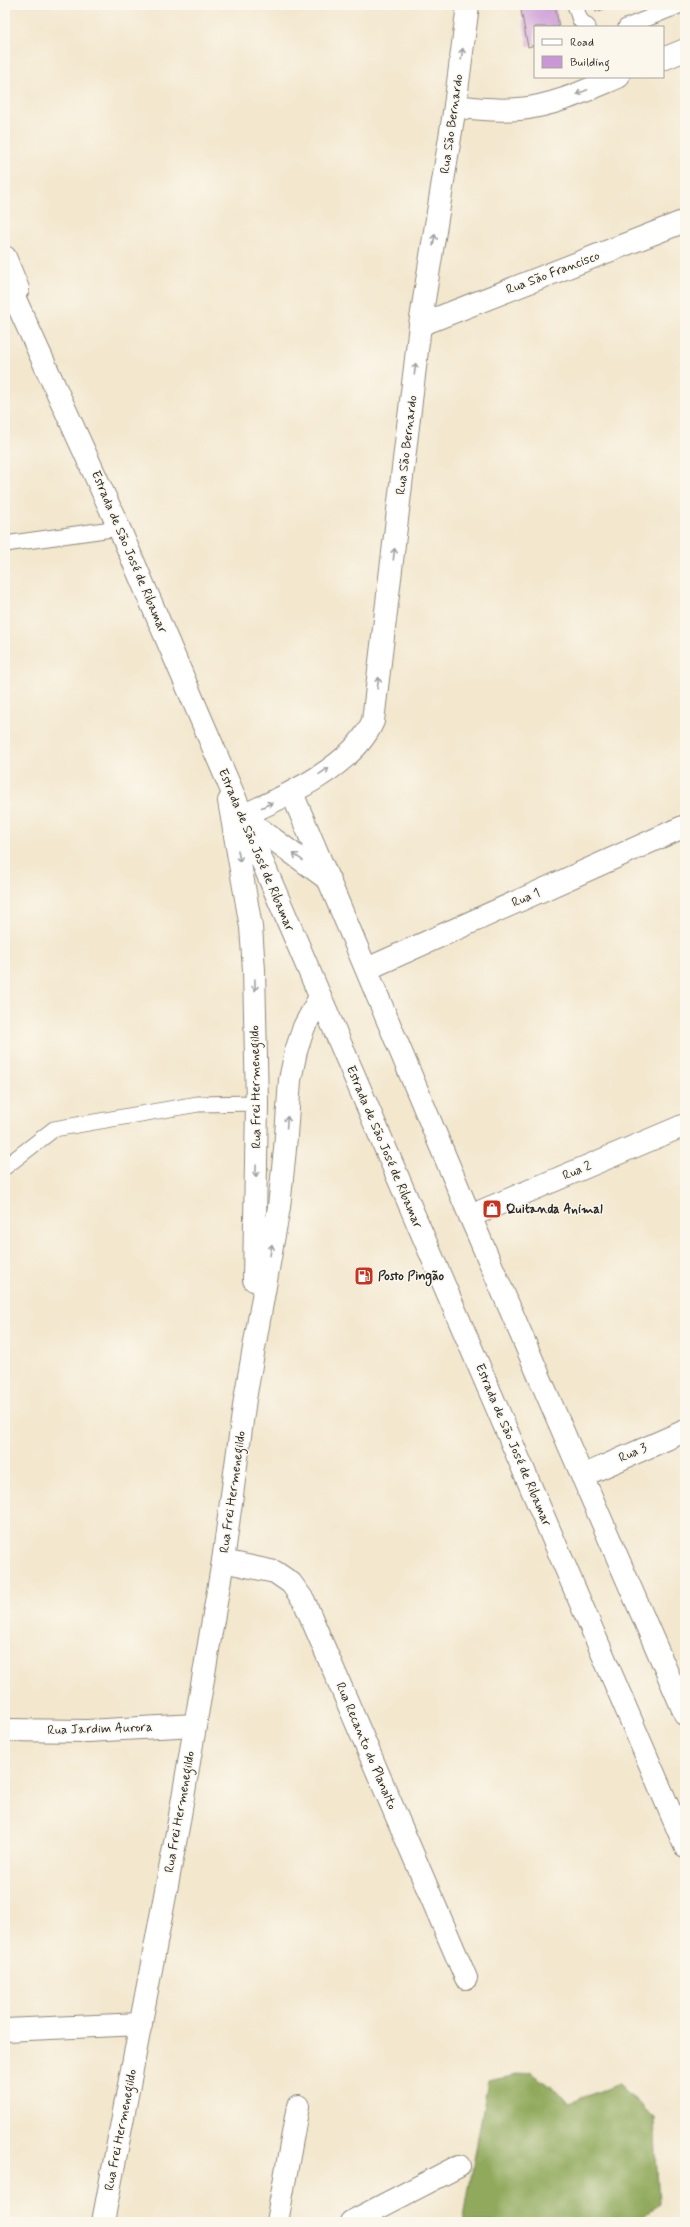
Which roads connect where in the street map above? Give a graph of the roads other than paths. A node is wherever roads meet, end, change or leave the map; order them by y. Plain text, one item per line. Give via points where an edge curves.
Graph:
1 (468, 5) edge
2 (575, 5) edge
3 (681, 5) edge
4 (587, 26) edge
5 (628, 26) edge
6 (685, 50) edge
7 (664, 59) edge
8 (616, 78) edge
9 (455, 106) junction
10 (685, 221) edge
11 (5, 257) edge
12 (5, 277) edge
13 (420, 325) junction
14 (84, 449) junction
15 (119, 528) junction
16 (5, 544) edge
17 (224, 776) junction
18 (292, 793) junction
19 (242, 816) junction
20 (685, 826) edge
21 (330, 881) junction
22 (367, 969) junction
23 (320, 997) junction
24 (257, 1104) junction
25 (685, 1125) edge
26 (5, 1167) edge
27 (470, 1216) junction
28 (245, 1399) junction
29 (685, 1431) edge
30 (582, 1476) junction
31 (223, 1562) junction
32 (685, 1714) edge
33 (195, 1725) junction
34 (5, 1730) edge
35 (685, 1846) edge
36 (466, 1978) dead end
37 (141, 2024) junction
38 (5, 2030) edge
39 (298, 2106) dead end
40 (459, 2166) dead end
41 (103, 2222) edge
42 (277, 2222) edge
43 (351, 2222) edge

9 -> 1 street, Rua São Bernardo
2 - 4 lane via 580,20
3 - 5 lane
6 - 7 street
8 -> 9 street via 564,99 521,109 487,110
13 -> 9 street, Rua São Bernardo
10 - 13 street, Rua São Francisco
11 - 14 street, Estrada de São José de Ribamar
12 - 14 street, Estrada de São José de Ribamar
18 -> 13 street, Rua São Bernardo via 352,752 368,734 373,721
14 - 15 street, Estrada de São José de Ribamar
15 - 16 lane
15 - 17 street, Estrada de São José de Ribamar
17 - 19 street, Estrada de São José de Ribamar
17 -> 24 street, Rua Frei Hermenegildo via 251,927
19 -> 18 street, Rua São Bernardo
18 - 21 street
21 -> 19 street
19 - 23 street, Estrada de São José de Ribamar
20 - 22 street, Rua 1
21 - 22 street
22 - 27 street
28 -> 23 street, Rua Frei Hermenegildo via 279,1207 290,1080 304,1027
23 - 35 street, Estrada de São José de Ribamar
24 - 26 lane via 198,1104 54,1129
24 -> 28 street, Rua Frei Hermenegildo via 255,1264
25 - 27 street, Rua 2
27 - 30 street
28 - 31 street, Rua Frei Hermenegildo
29 - 30 street, Rua 3
30 - 32 street
31 - 33 street, Rua Frei Hermenegildo
31 - 36 street, Rua Recanto do Planalto via 275,1572 291,1583 304,1601
33 - 34 street, Rua Jardim Aurora via 87,1731
33 - 37 street, Rua Frei Hermenegildo
37 - 38 street
37 - 41 street, Rua Frei Hermenegildo
39 - 42 street
40 - 43 street

